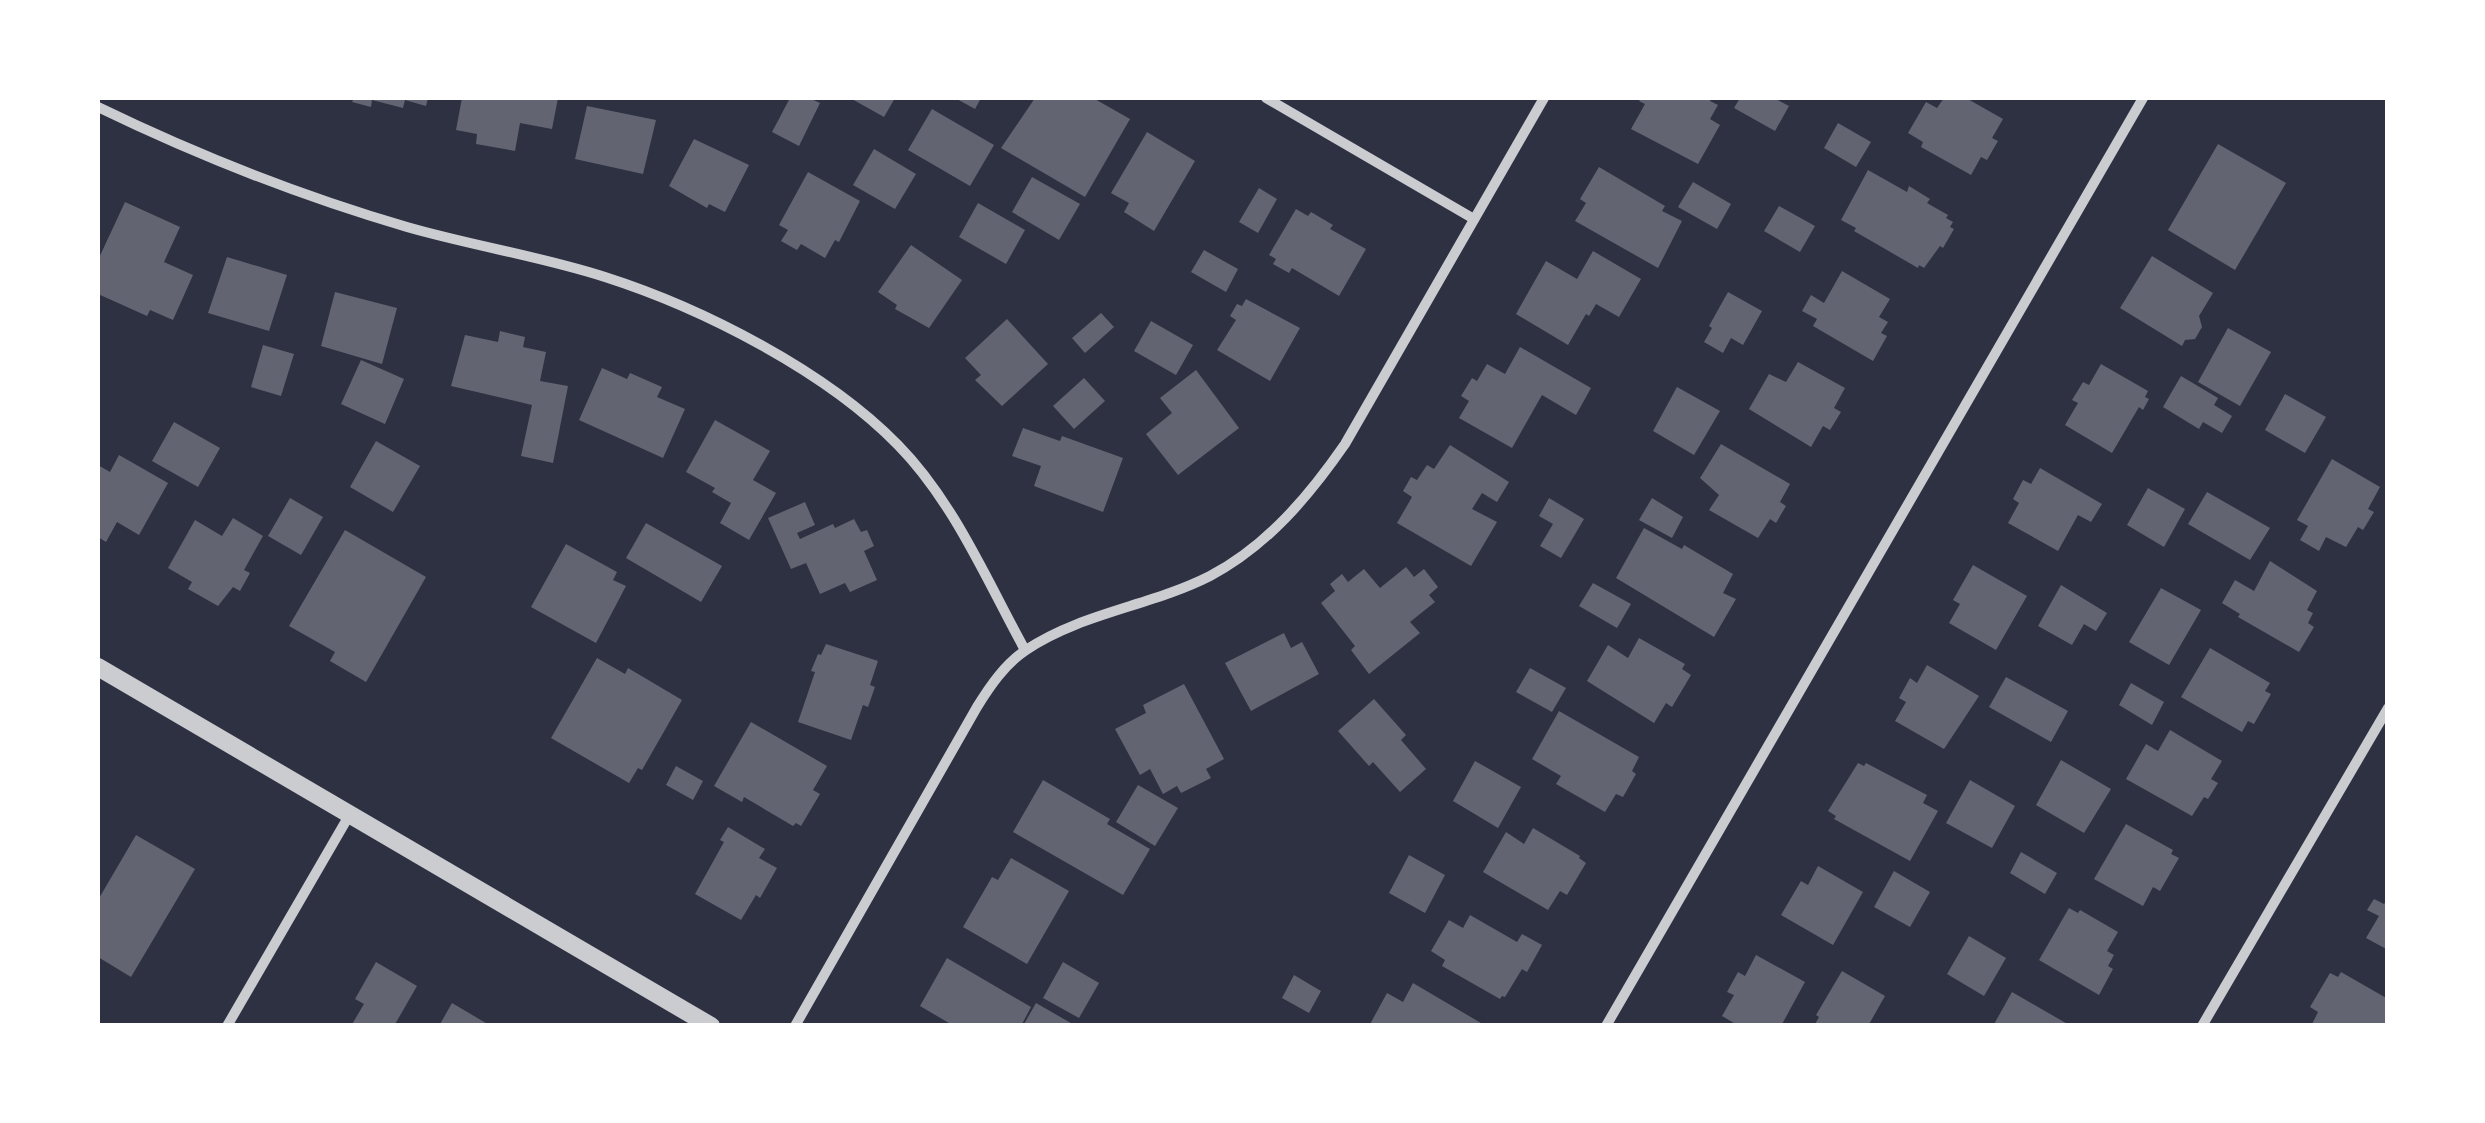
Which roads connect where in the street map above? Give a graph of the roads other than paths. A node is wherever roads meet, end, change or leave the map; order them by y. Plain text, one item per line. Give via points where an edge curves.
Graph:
1 (1266, 98) edge
2 (1544, 98) edge
3 (2142, 98) edge
4 (98, 107) edge
5 (1474, 219) junction
6 (1025, 650) junction
7 (98, 667) edge
8 (2388, 708) edge
9 (350, 814) junction
10 (227, 1026) edge
11 (710, 1026) edge
12 (795, 1026) edge
13 (1606, 1026) edge
14 (2202, 1026) edge

1 - 5 street
2 - 5 street
3 - 13 street
4 - 6 street via 332,203 665,298 784,360 898,444 933,488
5 - 6 street via 1345,444 1289,515 1212,575
6 - 12 street via 977,707
7 - 9 street
8 - 14 street
9 - 10 street
9 - 11 street

